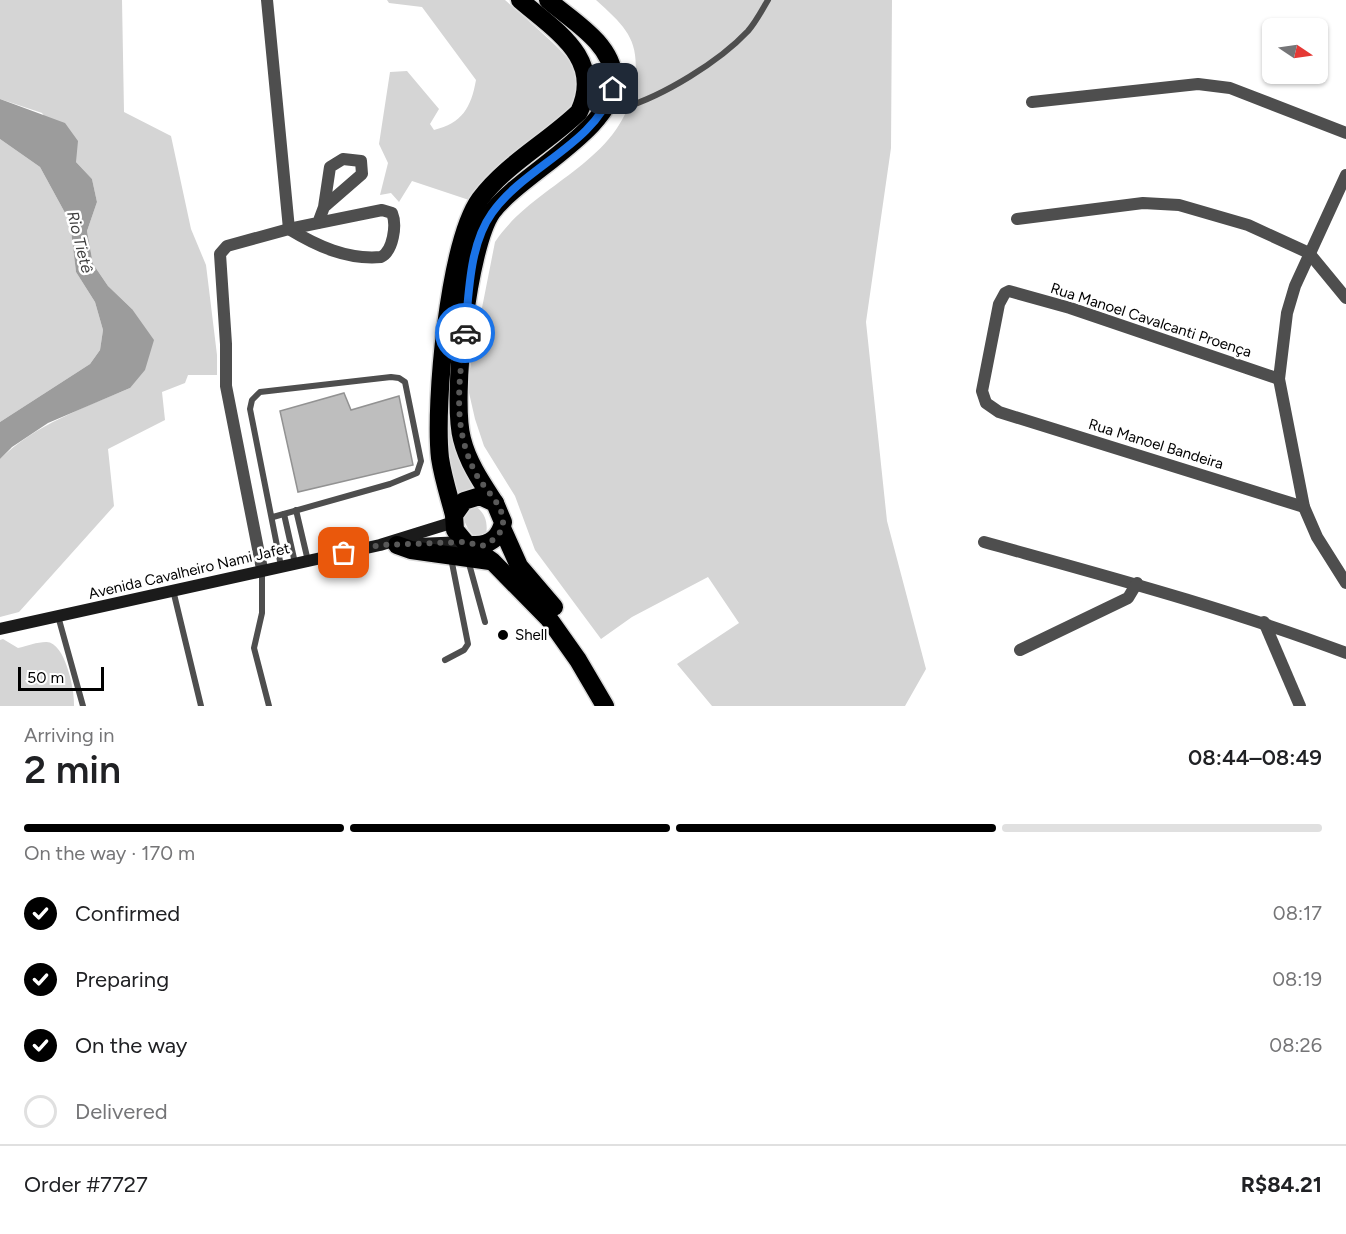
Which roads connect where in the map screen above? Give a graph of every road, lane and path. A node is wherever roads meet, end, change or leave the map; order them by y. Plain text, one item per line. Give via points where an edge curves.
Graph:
1 (267, 0) edge
2 (520, 0) edge
3 (548, 0) edge
4 (768, 0) edge
5 (609, 101) junction
6 (1032, 102) dead end
7 (1346, 133) edge
8 (1346, 176) edge
9 (324, 207) dead end
10 (1017, 219) dead end
11 (318, 223) junction
12 (289, 229) junction
13 (1309, 253) junction
14 (1346, 298) edge
15 (1279, 379) junction
16 (999, 412) joint
17 (495, 503) junction
18 (1304, 507) junction
19 (296, 510) junction
20 (284, 514) junction
21 (273, 517) junction
22 (454, 518) junction
23 (502, 528) junction
24 (984, 542) dead end
25 (388, 545) junction
26 (464, 550) junction
27 (308, 561) junction
28 (295, 563) junction
29 (281, 566) junction
30 (262, 569) junction
31 (1137, 583) junction
32 (1346, 583) edge
33 (172, 589) junction
34 (58, 616) junction
35 (485, 622) dead end
36 (1264, 622) junction
37 (0, 629) edge
38 (1020, 650) dead end
39 (1346, 653) edge
40 (445, 660) dead end
41 (83, 706) edge
42 (201, 706) edge
43 (269, 706) edge
44 (605, 706) edge
45 (619, 706) edge
46 (1300, 706) edge

1 - 12 street
2 - 22 highway via 577,54 586,68 588,84 579,112 494,184 480,199 465,229 453,284 439,393 440,456
3 - 5 highway via 602,48 614,78
4 - 5 lane via 749,29 712,61 645,102 623,108
5 - 17 highway via 588,127 510,192 483,229 478,246 459,384 459,414 461,437 475,474
6 - 7 street via 1198,84 1230,88
8 - 13 street
9 - 11 street
10 - 13 street via 1143,203 1179,205 1248,225
11 - 12 street
11 - 12 street via 382,210 392,213 394,219 389,250 381,257 340,254
12 - 30 street via 227,246 219,260 225,386
13 - 14 street
13 - 15 street via 1287,313
15 - 16 street, Rua Manoel Cavalcanti Proença via 1014,291 1005,293 999,304 982,391 986,403
15 - 18 street
16 - 18 street, Rua Manoel Bandeira
17 - 22 highway via 488,498 471,497 458,507
17 - 23 highway via 502,515
18 - 32 street via 1317,537
19 - 20 lane
19 - 21 lane via 417,473 421,461 405,382 391,377 255,395 250,409
19 - 27 lane
20 - 21 lane
20 - 28 lane
21 - 29 lane
22 - 25 main road, Avenida Cavalheiro Nami Jafet
22 - 26 highway
23 - 26 highway via 491,542
23 - 45 highway via 519,566 571,627
24 - 31 street
25 - 26 highway via 411,550
25 - 27 main road, Avenida Cavalheiro Nami Jafet
26 - 35 lane
26 - 40 lane via 468,644
26 - 44 highway via 492,561 561,633
27 - 28 main road, Avenida Cavalheiro Nami Jafet
28 - 29 main road, Avenida Cavalheiro Nami Jafet
29 - 30 main road, Avenida Cavalheiro Nami Jafet
30 - 33 main road, Avenida Cavalheiro Nami Jafet
30 - 43 lane via 262,613 254,648
31 - 36 street
31 - 38 street via 1128,598
33 - 34 main road, Avenida Cavalheiro Nami Jafet
33 - 42 lane
34 - 37 main road, Avenida Cavalheiro Nami Jafet
34 - 41 lane
36 - 39 street
36 - 46 street

